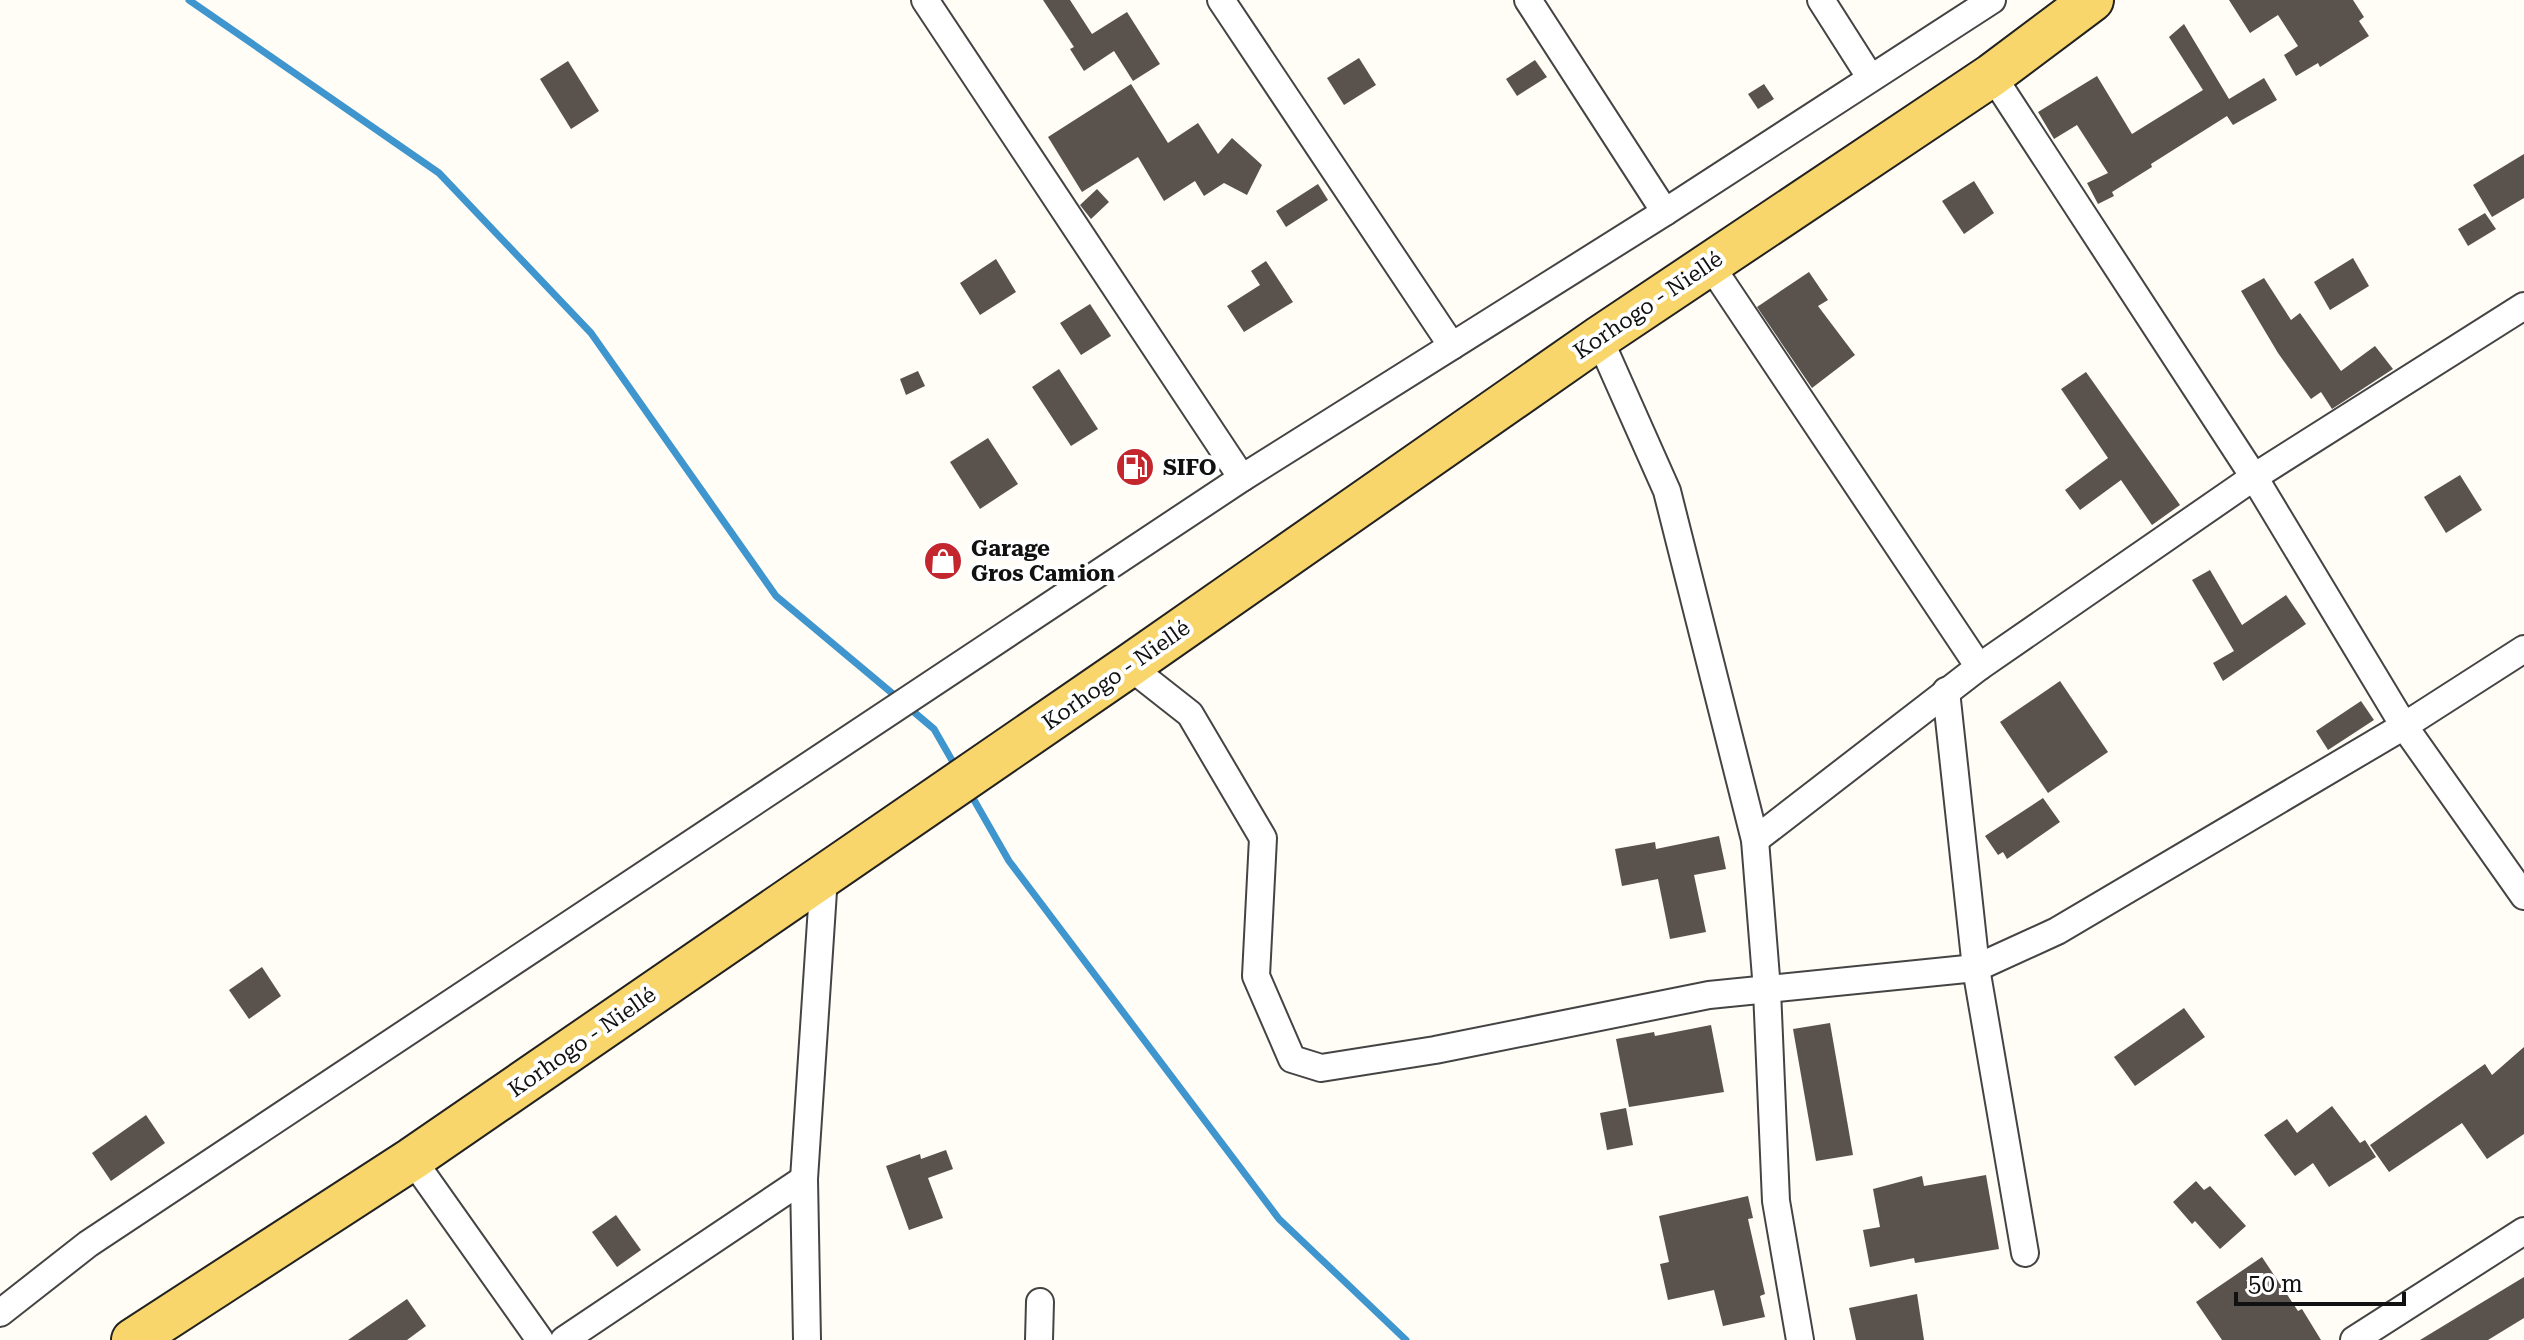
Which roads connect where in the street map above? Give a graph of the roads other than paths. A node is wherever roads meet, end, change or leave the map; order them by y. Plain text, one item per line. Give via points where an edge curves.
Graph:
1 (1221, 0) edge
2 (1528, 0) edge
3 (1821, 0) edge
4 (1992, 0) edge
5 (2092, 0) edge
6 (933, 3) edge
7 (1992, 75) junction
8 (1870, 77) junction
9 (1665, 212) junction
10 (1709, 263) junction
11 (2524, 306) edge
12 (1599, 338) junction
13 (1452, 346) junction
14 (2254, 477) junction
15 (1242, 478) junction
16 (2524, 649) edge
17 (1129, 666) junction
18 (1979, 667) junction
19 (1946, 691) junction
20 (2404, 726) junction
21 (1755, 840) junction
22 (824, 876) junction
23 (2524, 896) edge
24 (1976, 968) junction
25 (1767, 990) junction
26 (412, 1159) junction
27 (804, 1179) junction
28 (2524, 1231) edge
29 (2025, 1253) dead end
30 (1040, 1302) dead end
31 (0, 1313) edge
32 (133, 1340) edge
33 (540, 1340) edge
34 (564, 1340) edge
35 (807, 1340) edge
36 (1039, 1340) edge
37 (1800, 1340) edge
38 (2354, 1340) edge

1 - 13 street
2 - 9 street
3 - 8 street
4 - 8 street
5 - 7 main road, Korhogo - Niellé
6 - 15 street
7 - 10 main road, Korhogo - Niellé
7 - 14 street
8 - 9 street
9 - 13 street
10 - 12 main road, Korhogo - Niellé
10 - 18 street
11 - 14 street
12 - 17 main road, Korhogo - Niellé
12 - 21 street via 1667,491
13 - 15 street
14 - 18 street
14 - 20 street
15 - 31 street via 88,1244
16 - 20 street
17 - 22 main road, Korhogo - Niellé
17 - 25 street via 1190,714 1263,838 1256,976 1292,1059 1321,1068 1709,995
18 - 19 street
19 - 21 street
19 - 24 street
20 - 23 street
20 - 24 street via 2057,931
21 - 25 street
22 - 26 main road, Korhogo - Niellé
22 - 27 street
24 - 25 street
24 - 29 street
25 - 37 street via 1776,1201
26 - 32 main road, Korhogo - Niellé
26 - 33 street
27 - 34 street
27 - 35 street
28 - 38 street
30 - 36 street

